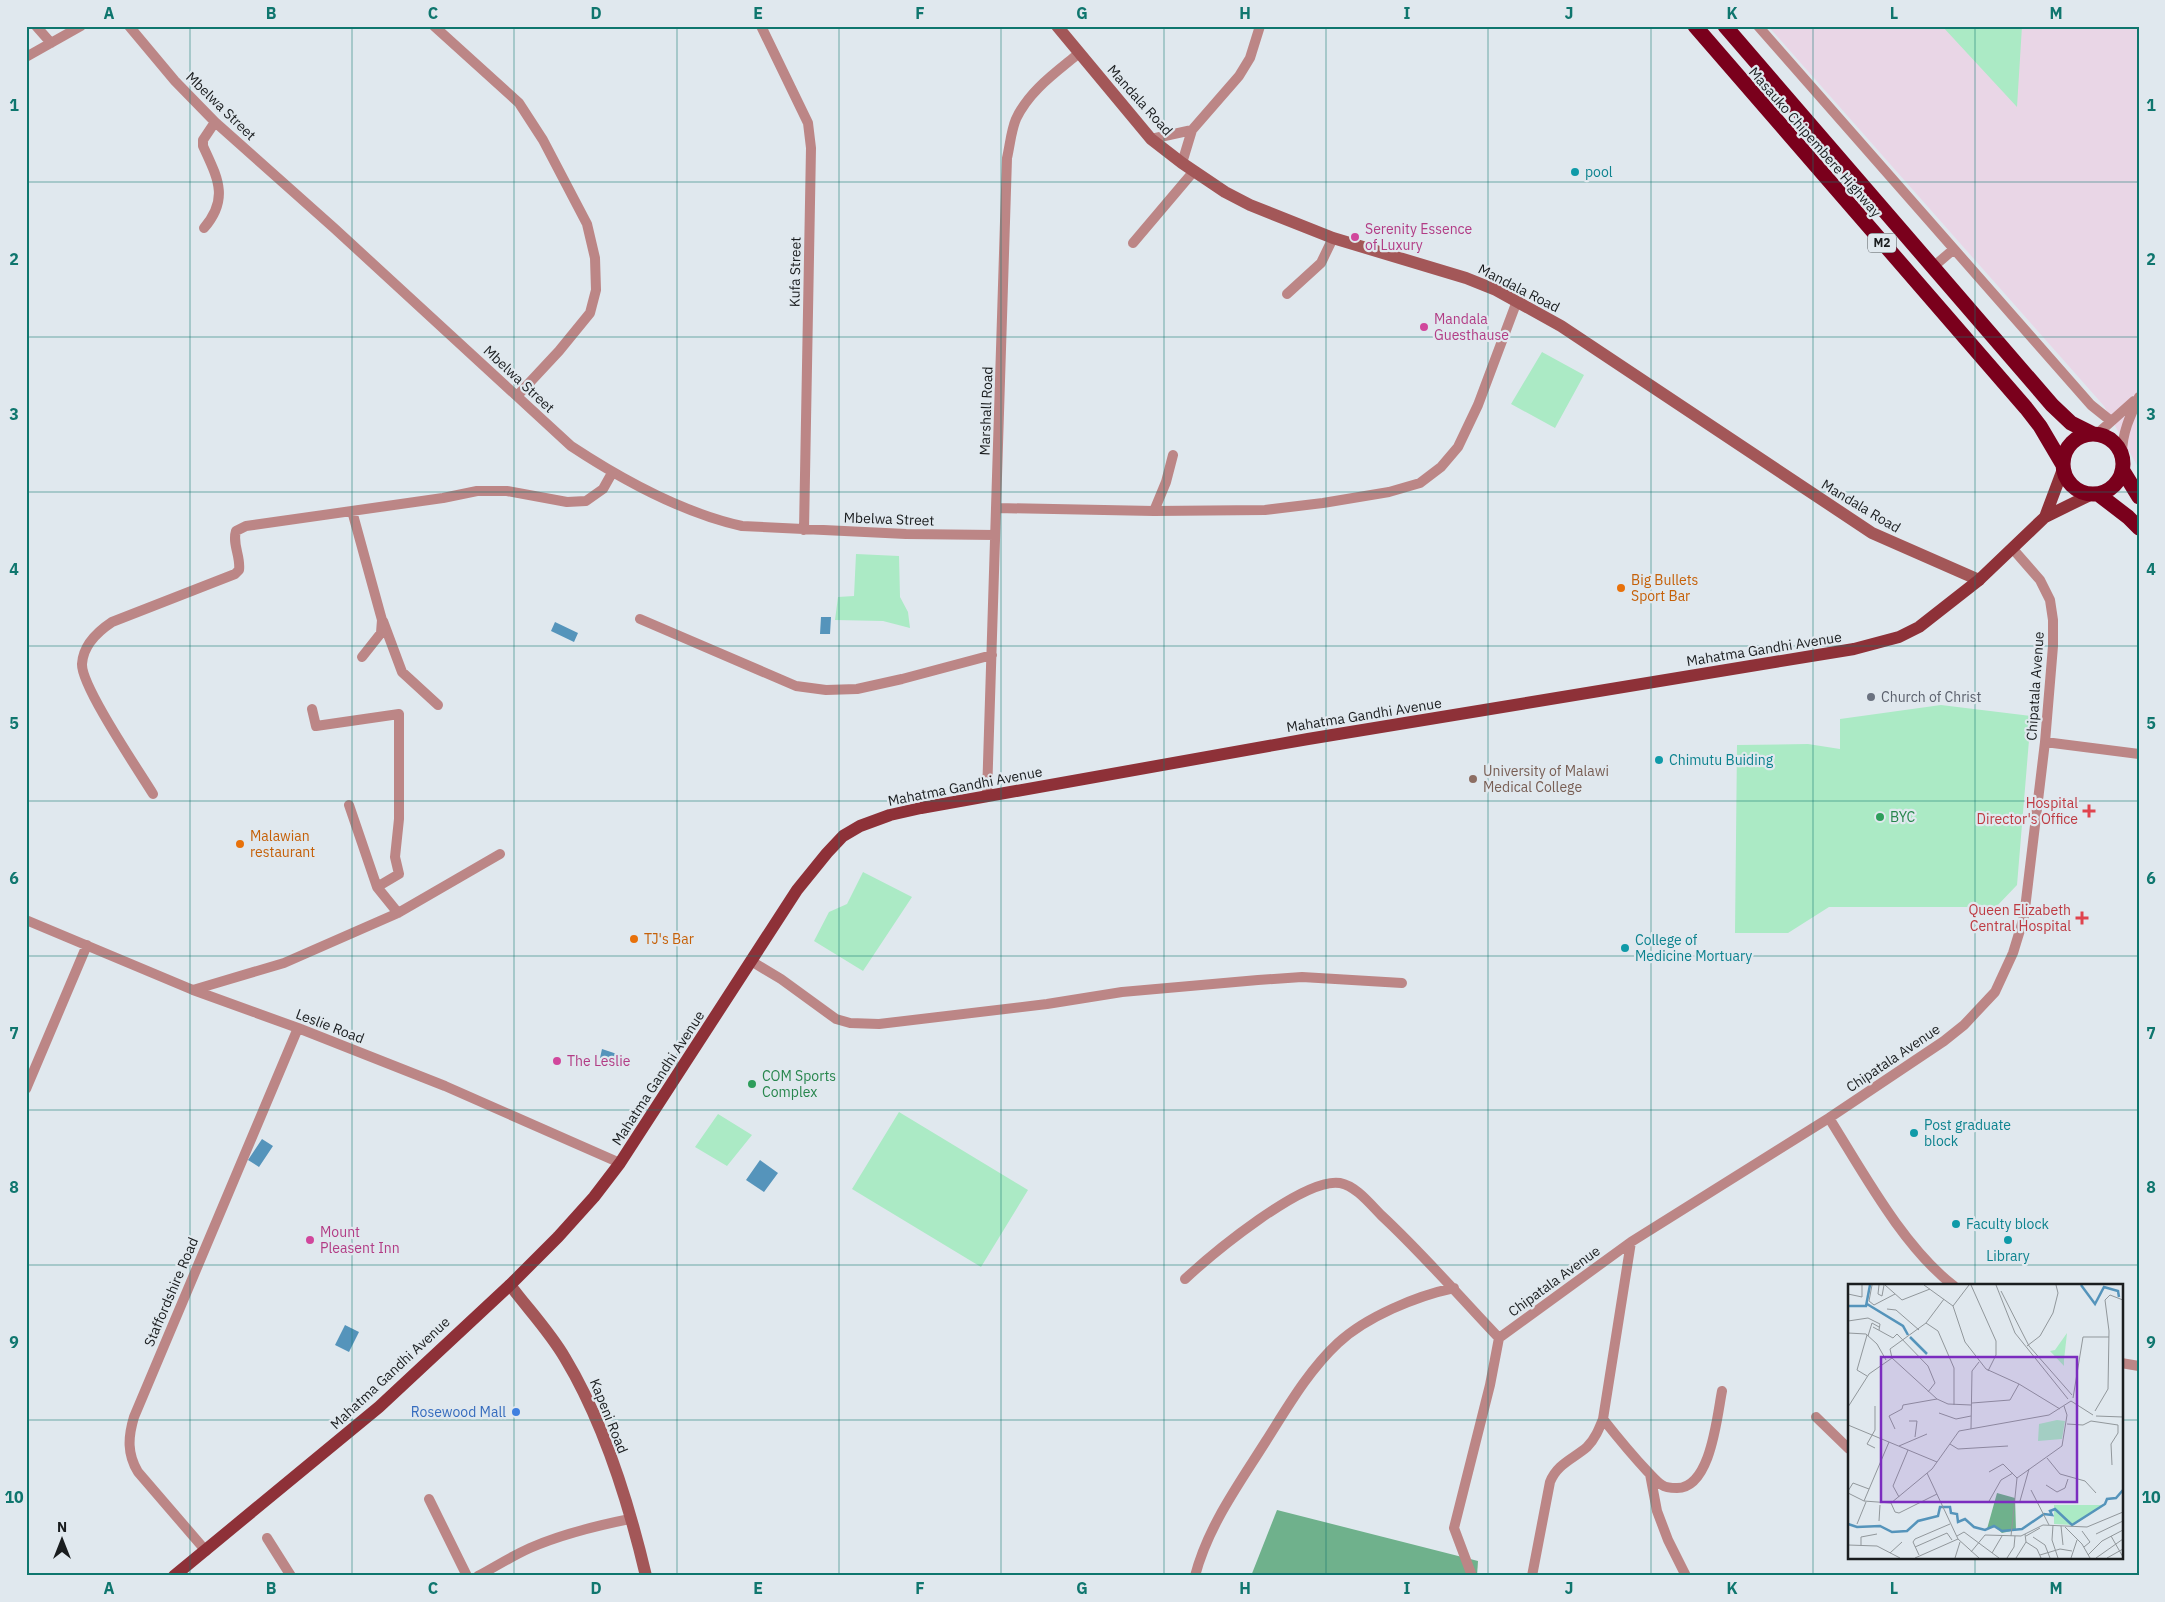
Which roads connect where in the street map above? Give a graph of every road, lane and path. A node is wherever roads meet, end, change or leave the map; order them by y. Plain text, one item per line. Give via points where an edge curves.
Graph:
1 (36, 26) edge
2 (81, 26) edge
3 (129, 26) edge
4 (434, 26) edge
5 (762, 26) edge
6 (1057, 26) edge
7 (1260, 26) edge
8 (1694, 26) edge
9 (1725, 26) edge
10 (1758, 26) edge
11 (51, 43) junction
12 (1078, 54) junction
13 (26, 57) edge
14 (215, 122) junction
15 (1192, 130) junction
16 (1151, 139) junction
17 (1182, 163) junction
18 (1194, 171) junction
19 (204, 228) dead end
20 (1333, 238) junction
21 (1133, 243) dead end
22 (1954, 249) junction
23 (1933, 267) junction
24 (1287, 294) dead end
25 (1517, 301) junction
26 (517, 396) junction
27 (2139, 397) edge
28 (2111, 422) junction
29 (2095, 434) junction
30 (2122, 454) junction
31 (1173, 455) dead end
32 (2063, 467) junction
33 (2123, 470) junction
34 (612, 473) junction
35 (2095, 494) junction
36 (2139, 497) edge
37 (997, 508) junction
38 (352, 511) junction
39 (1154, 511) junction
40 (2045, 517) junction
41 (2139, 528) edge
42 (804, 530) junction
43 (995, 536) junction
44 (2012, 548) junction
45 (1979, 580) junction
46 (640, 619) dead end
47 (382, 620) junction
48 (992, 655) junction
49 (362, 657) dead end
50 (438, 704) dead end
51 (312, 709) dead end
52 (2045, 742) junction
53 (2139, 754) edge
54 (153, 794) dead end
55 (987, 795) junction
56 (349, 805) dead end
57 (500, 854) dead end
58 (377, 887) junction
59 (398, 913) junction
60 (26, 920) edge
61 (87, 945) junction
62 (751, 961) junction
63 (1402, 983) dead end
64 (193, 990) junction
65 (298, 1028) junction
66 (26, 1089) edge
67 (1829, 1118) junction
68 (620, 1162) junction
69 (1631, 1242) junction
70 (1185, 1279) dead end
71 (1951, 1284) edge
72 (510, 1285) junction
73 (1454, 1288) junction
74 (1499, 1338) junction
75 (2122, 1364) edge
76 (2139, 1366) edge
77 (1722, 1391) dead end
78 (1816, 1416) dead end
79 (1603, 1419) junction
80 (1848, 1449) edge
81 (1650, 1473) junction
82 (429, 1499) dead end
83 (630, 1519) junction
84 (267, 1538) dead end
85 (206, 1551) junction
86 (174, 1576) edge
87 (291, 1576) edge
88 (467, 1576) edge
89 (478, 1576) edge
90 (646, 1576) edge
91 (1195, 1576) edge
92 (1472, 1576) edge
93 (1532, 1576) edge
94 (1686, 1576) edge

1 - 11 street
2 - 11 street
3 - 14 street, Mbelwa Street
4 - 26 street via 519,103 543,140 587,224 595,258 596,290 590,313
5 - 42 street, Kufa Street via 808,123 811,148
6 - 12 street, Mandala Road
7 - 15 street via 1250,58 1239,76
8 - 32 highway, Masauko Chipembere Highway / M2 via 2035,420
9 - 23 highway, Masauko Chipembere Highway / M2
10 - 22 street
11 - 13 street
12 - 16 street, Mandala Road
12 - 37 street, Marshall Road via 1046,80 1026,102 1016,120 1007,158
14 - 19 street via 203,140 203,146 216,174 220,194 218,205
14 - 26 street, Mbelwa Street
15 - 16 street
15 - 17 street
16 - 17 street, Mandala Road
17 - 18 street, Mandala Road
18 - 20 street, Mandala Road via 1250,205
18 - 21 street
20 - 24 street via 1321,263
20 - 25 street, Mandala Road via 1466,278
22 - 23 street
22 - 28 street via 2091,405
23 - 29 highway, Masauko Chipembere Highway / M2 via 2052,405 2071,423
25 - 39 street via 1478,405 1458,447 1442,468 1420,483 1389,492 1265,510
25 - 45 street, Mandala Road via 1561,326 1872,533
26 - 34 street, Mbelwa Street via 571,446
27 - 28 street
27 - 30 street via 2126,425
28 - 29 street
29 - 30 highway, M2 via 2112,441
29 - 32 highway via 2075,440 2064,455
30 - 33 highway
31 - 39 street
32 - 35 highway, M2 via 2070,484
32 - 40 main road, Mahatma Gandhi Avenue
33 - 35 highway via 2109,490
33 - 36 highway
34 - 38 street via 603,489 586,501 566,502 507,491 477,491
34 - 42 street, Mbelwa Street via 722,521 742,526
35 - 40 main road, Mahatma Gandhi Avenue
35 - 41 highway, M2
37 - 39 street
37 - 43 street, Marshall Road
38 - 47 street
38 - 54 street via 246,526 236,532 234,538 240,564 240,570 235,574 112,622 91,640 82,666 85,679
40 - 44 main road, Mahatma Gandhi Avenue
42 - 43 street, Mbelwa Street
43 - 48 street, Marshall Road
44 - 45 main road, Mahatma Gandhi Avenue
44 - 52 street, Chipatala Avenue via 2040,580 2050,600 2054,620
45 - 55 main road, Mahatma Gandhi Avenue via 1919,627 1899,637 1854,650
46 - 48 street via 796,686 826,690 857,689
47 - 49 street via 381,633
47 - 50 street via 402,672
48 - 55 street, Marshall Road
51 - 58 street via 316,726 399,714 399,818 395,857 399,874
52 - 53 street
52 - 67 street, Chipatala Avenue via 2024,917 2013,954 1995,992 1944,1041
55 - 62 main road, Mahatma Gandhi Avenue via 890,815 843,836 797,890
56 - 58 street
57 - 59 street
58 - 59 street
59 - 64 street via 284,963
60 - 61 street, Leslie Road
61 - 64 street, Leslie Road
61 - 66 street
62 - 63 street via 836,1019 850,1023 888,1023 1122,992 1230,982 1302,977
62 - 68 main road, Mahatma Gandhi Avenue
64 - 65 street, Leslie Road
65 - 68 street, Leslie Road via 445,1086
65 - 85 street, Staffordshire Road via 129,1434 131,1460 138,1472
67 - 69 street, Chipatala Avenue
67 - 71 street via 1916,1248
68 - 72 main road, Mahatma Gandhi Avenue via 594,1197
69 - 74 street, Chipatala Avenue
69 - 79 street
70 - 73 street via 1244,1230 1276,1209 1316,1186 1340,1183 1358,1193
72 - 83 street, Kapeni Road via 564,1356 584,1391
72 - 85 main road, Mahatma Gandhi Avenue via 379,1407
73 - 74 street
73 - 91 street via 1386,1312 1338,1342 1319,1362 1227,1503 1209,1536
74 - 92 street via 1454,1528
75 - 76 street
77 - 81 street via 1712,1440 1699,1477 1692,1484 1671,1488 1662,1485
78 - 80 street
79 - 81 street
79 - 93 street via 1588,1446 1554,1472
81 - 94 street via 1657,1511
82 - 88 street
83 - 89 street via 560,1536
83 - 90 street, Kapeni Road
84 - 87 street
85 - 86 main road, Mahatma Gandhi Avenue

